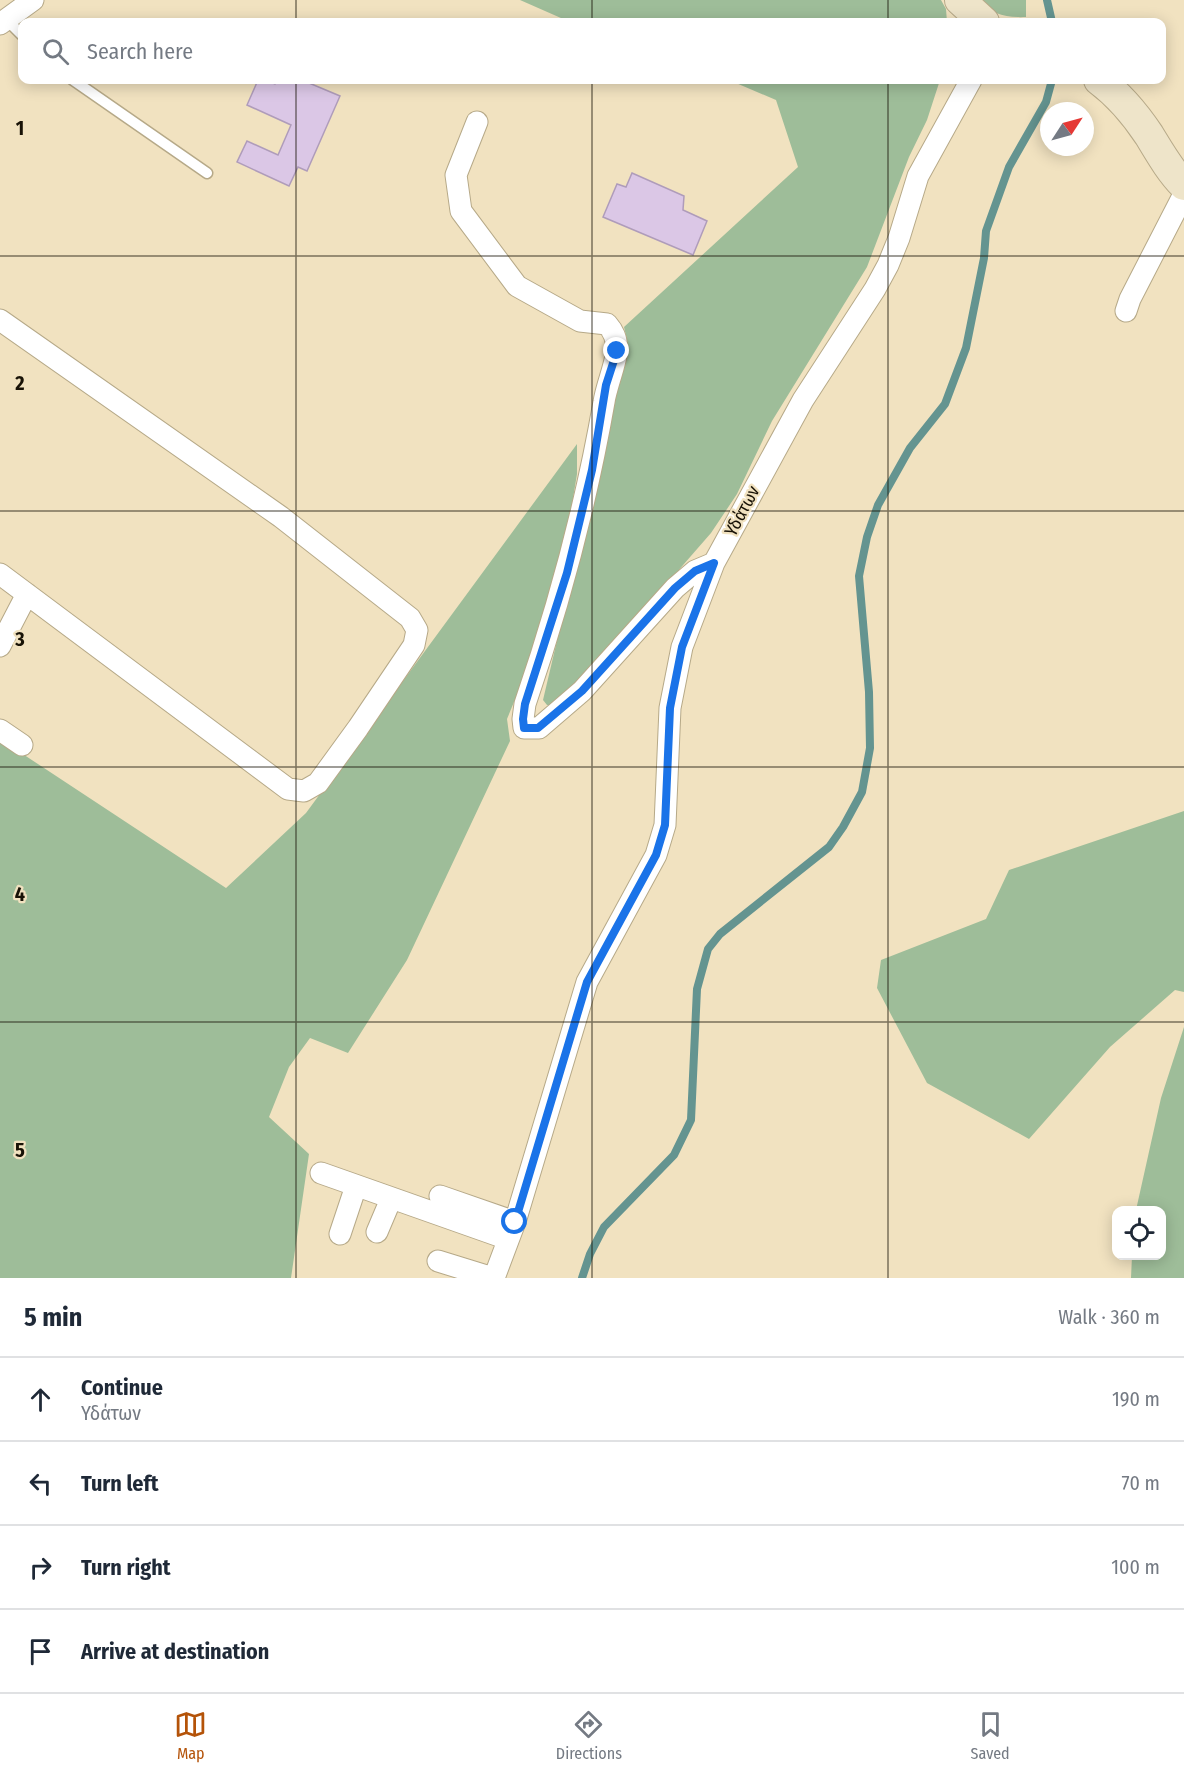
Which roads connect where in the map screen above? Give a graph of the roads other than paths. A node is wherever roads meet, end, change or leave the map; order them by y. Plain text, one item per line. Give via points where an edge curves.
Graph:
1 (33, 0) edge
2 (960, 0) edge
3 (980, 18) edge
4 (3, 22) edge
5 (18, 32) edge
6 (79, 84) edge
7 (969, 84) edge
8 (1104, 84) edge
9 (477, 122) dead end
10 (207, 173) dead end
11 (1184, 185) edge
12 (1184, 194) edge
13 (1126, 311) dead end
14 (0, 320) edge
15 (714, 563) junction
16 (0, 574) edge
17 (27, 594) junction
18 (0, 646) edge
19 (0, 730) edge
20 (22, 745) dead end
21 (321, 1173) dead end
22 (356, 1186) junction
23 (440, 1196) dead end
24 (391, 1198) junction
25 (512, 1231) junction
26 (377, 1232) dead end
27 (340, 1234) dead end
28 (438, 1261) dead end
29 (493, 1278) edge

1 - 4 street
2 - 3 main road
4 - 5 lane
6 - 10 lane
7 - 15 street, Υδάτων via 918,176 888,265 803,400
8 - 11 main road via 1134,113
9 - 15 street via 456,175 461,211 517,286 580,321 607,324 614,332 617,351 606,385 592,470 567,573 525,704 524,728 538,728 582,691 675,588 695,571
12 - 13 street
14 - 17 street via 281,517 410,618 417,630 414,645 358,729 318,783 304,791 288,789
15 - 25 street, Υδάτων via 682,647 670,708 665,825 656,855 587,982
16 - 17 street
17 - 18 street
19 - 20 street
21 - 22 street
22 - 24 street
22 - 27 street
23 - 25 street
24 - 25 street
24 - 26 street
25 - 29 street, Υδάτων
28 - 29 street

